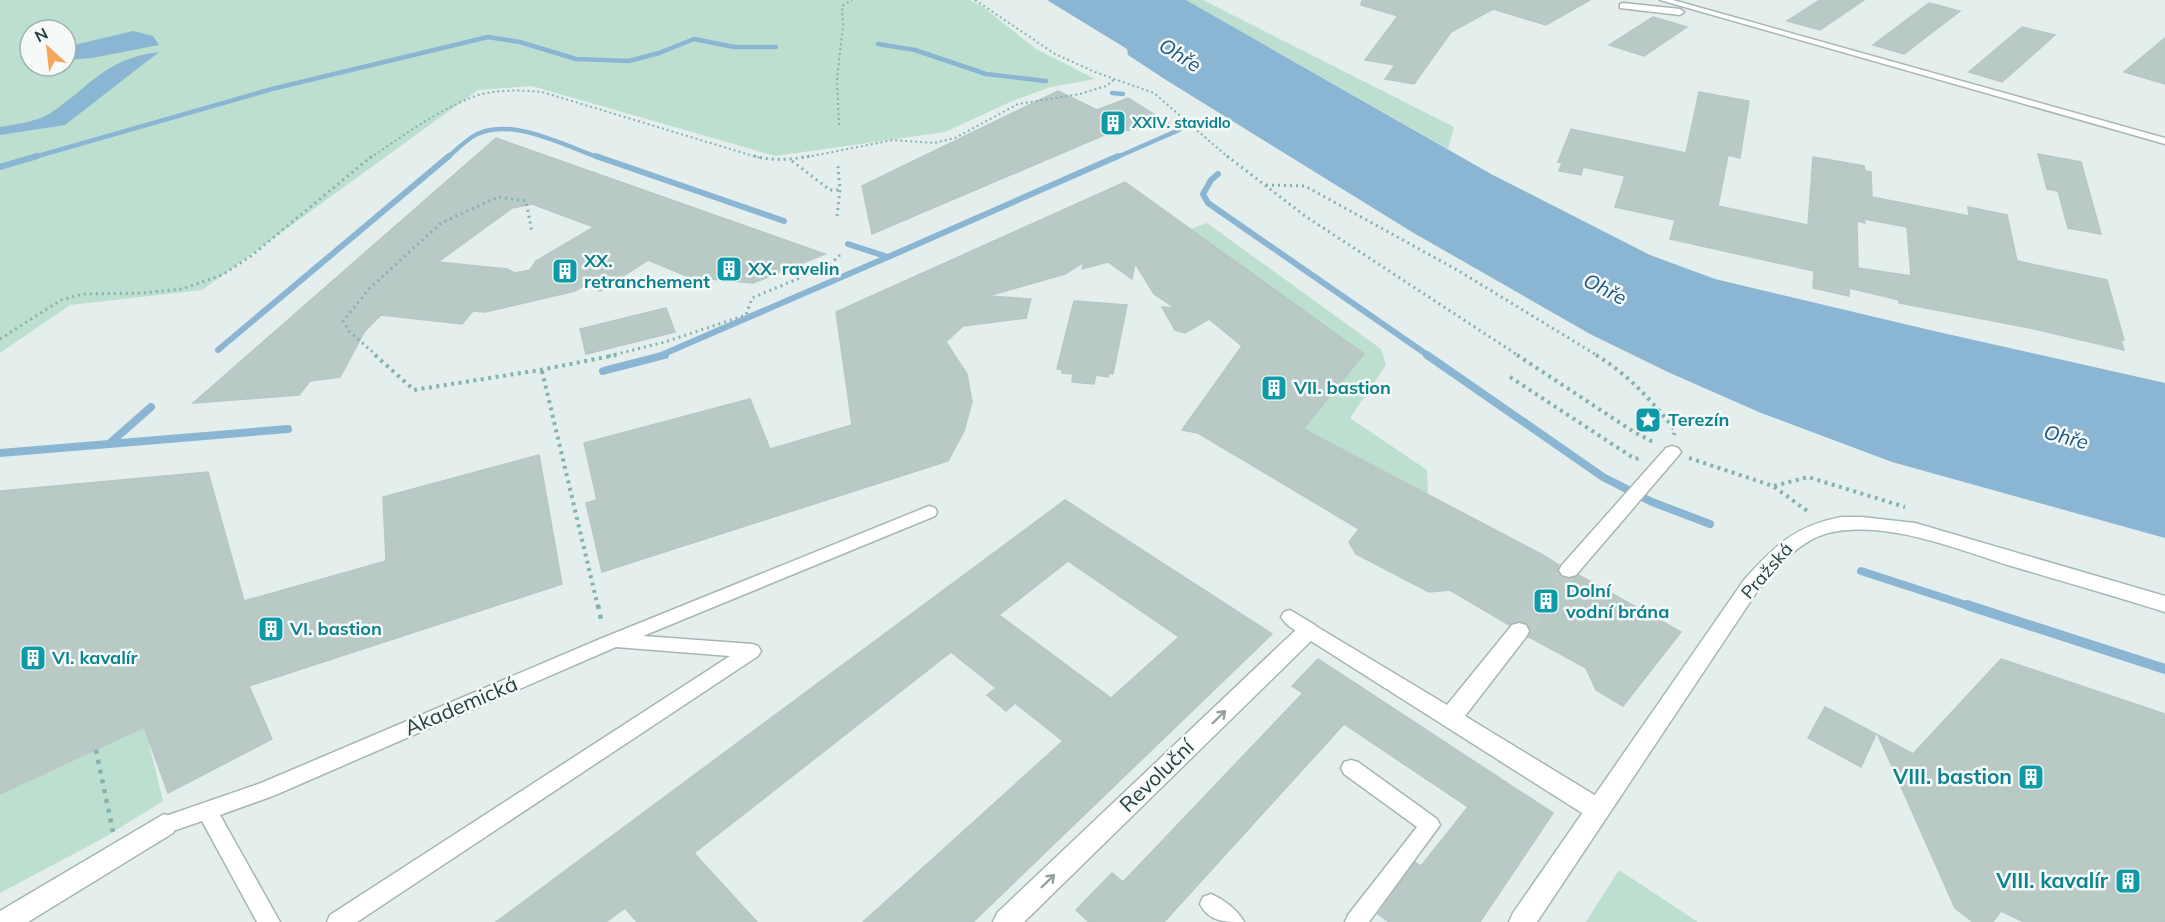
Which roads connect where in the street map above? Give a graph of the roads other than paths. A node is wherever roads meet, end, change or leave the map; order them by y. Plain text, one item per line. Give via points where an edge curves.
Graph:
1 (1664, 0) edge
2 (1623, 6) dead end
3 (1701, 10) junction
4 (2165, 141) edge
5 (1672, 452) road end
6 (929, 512) dead end
7 (1569, 570) tunnel mouth
8 (2165, 604) edge
9 (1519, 631) tunnel mouth
10 (610, 643) junction
11 (1450, 718) junction
12 (1351, 768) dead end
13 (206, 809) junction
14 (1598, 810) junction
15 (164, 825) joint
16 (1211, 904) dead end
17 (1013, 920) edge
18 (5, 922) edge
19 (269, 922) edge
20 (338, 922) edge
21 (1233, 922) edge
22 (1356, 922) edge
23 (1522, 922) edge

1 - 3 lane
2 - 3 lane via 1685,13
3 - 4 lane
5 - 7 street
6 - 10 lane, Akademická
8 - 14 street, Pražská via 1915,530 1846,523 1810,530 1781,550 1751,585
9 - 11 street
10 - 13 lane, Akademická via 266,790
10 - 20 lane via 752,651
11 - 14 street
17 -> 11 street, Revoluční via 1299,624
12 - 22 lane via 1430,825
13 - 15 lane, Akademická
13 - 19 lane
14 - 23 street, Pražská
15 - 18 street, Akademická
16 - 21 lane

